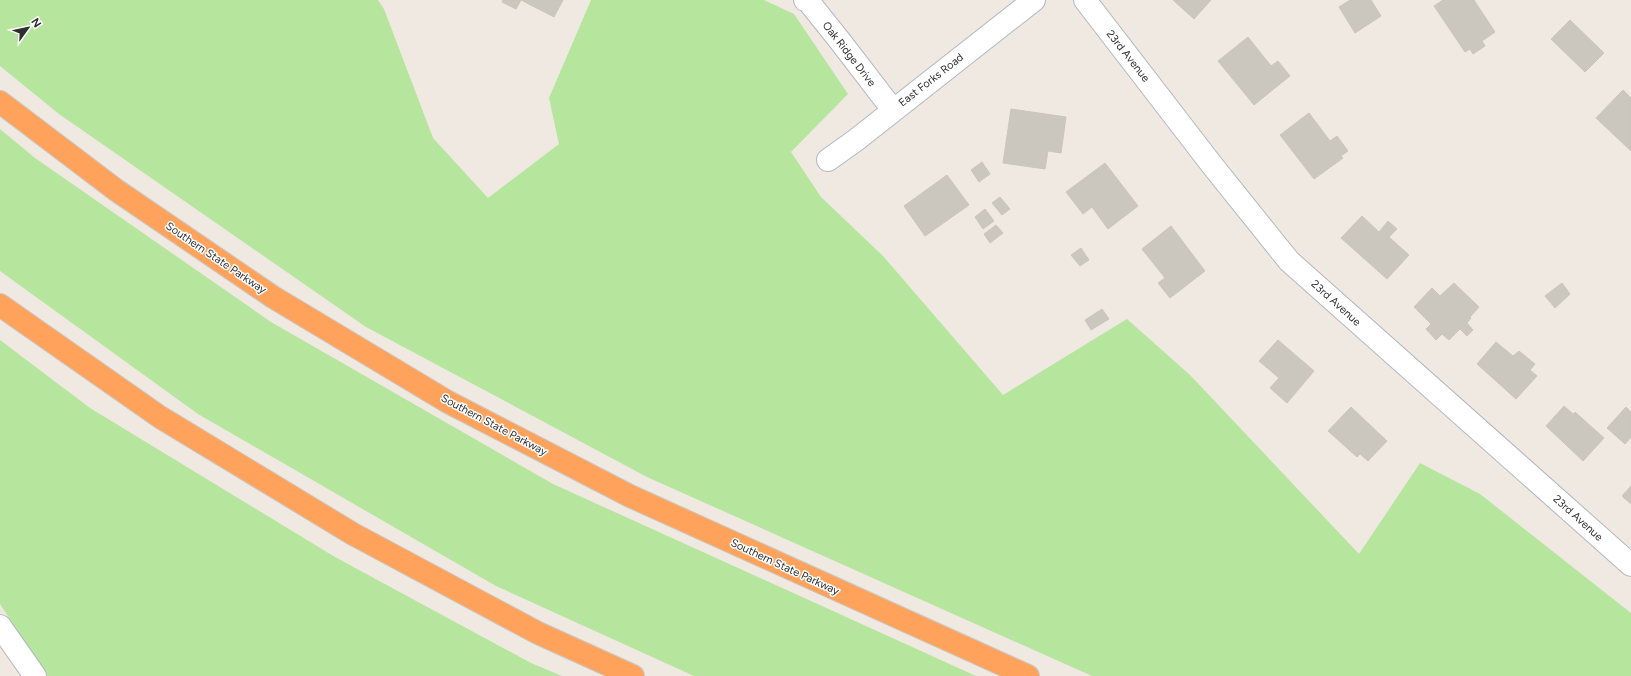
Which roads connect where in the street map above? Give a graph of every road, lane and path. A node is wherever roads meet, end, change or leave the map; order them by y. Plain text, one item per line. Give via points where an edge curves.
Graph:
1 (805, 0) edge
2 (1034, 0) edge
3 (1085, 0) edge
4 (0, 102) edge
5 (893, 110) junction
6 (828, 160) dead end
7 (0, 305) edge
8 (1631, 565) edge
9 (0, 626) edge
10 (35, 676) edge
11 (632, 676) edge
12 (1028, 676) edge

1 - 5 street, Oak Ridge Drive
2 - 5 street, East Forks Road
3 - 8 street, 23rd Avenue via 1289,261
4 - 12 highway, Southern State Parkway via 116,190 273,297 448,402 630,496
5 - 6 street, East Forks Road
7 - 11 highway via 160,417 353,534 538,633
9 - 10 street

